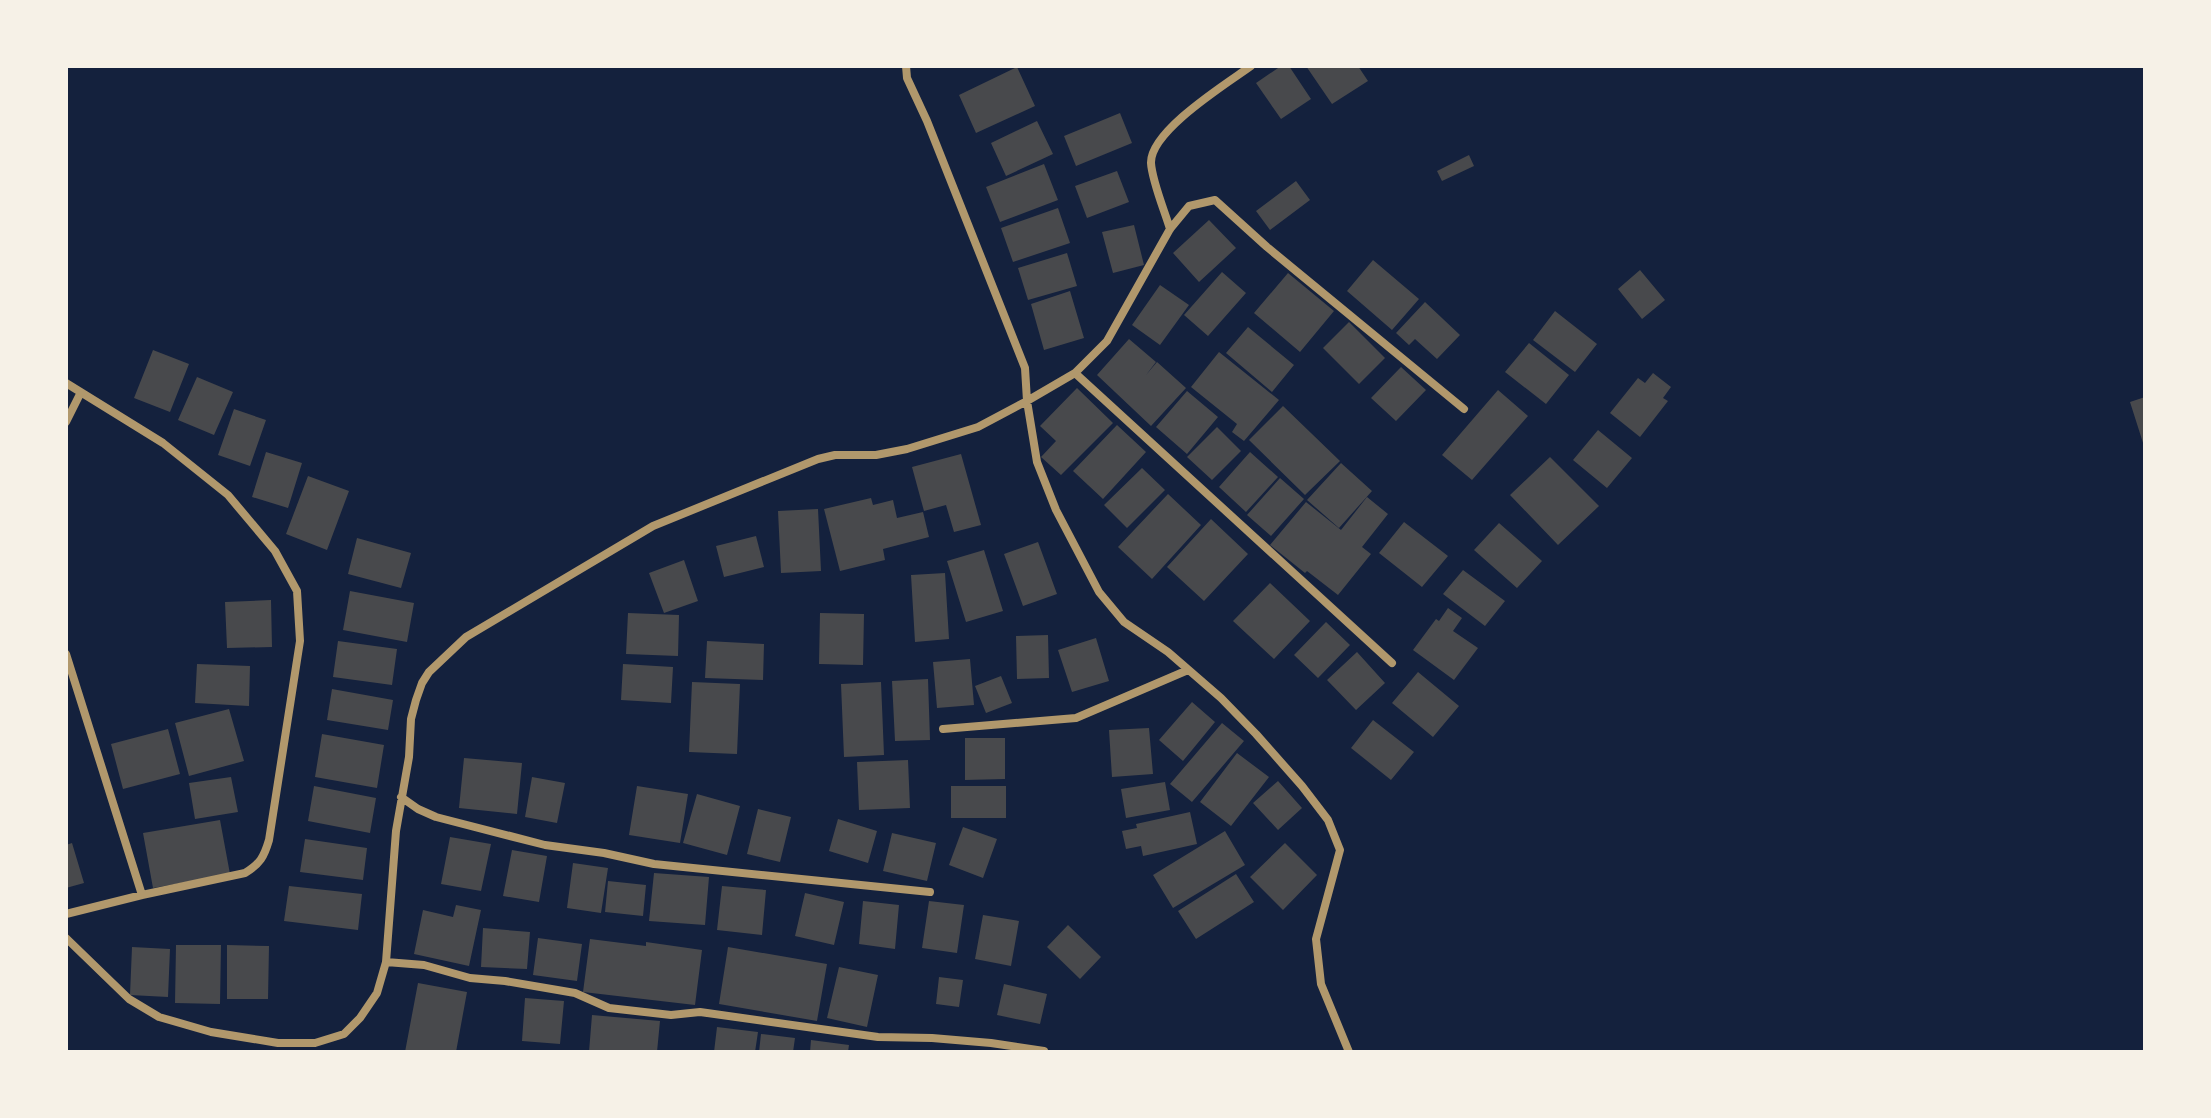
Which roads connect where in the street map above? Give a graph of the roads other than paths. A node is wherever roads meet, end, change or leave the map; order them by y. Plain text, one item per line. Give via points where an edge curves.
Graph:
1 (906, 66) edge
2 (1251, 66) edge
3 (1170, 229) junction
4 (1075, 373) junction
5 (66, 383) edge
6 (81, 392) junction
7 (1027, 401) junction
8 (1464, 409) dead end
9 (66, 422) edge
10 (66, 654) edge
11 (1392, 663) dead end
12 (1188, 670) junction
13 (943, 729) dead end
14 (401, 797) junction
15 (930, 892) dead end
16 (142, 895) junction
17 (66, 914) edge
18 (66, 938) edge
19 (386, 962) junction
20 (310, 1047) edge
21 (1044, 1051) edge
22 (1349, 1052) edge

1 - 7 street via 1025,368
2 - 3 street via 1178,120 1157,144 1151,162
3 - 4 street via 1107,341
3 - 8 street via 1189,206 1215,200
4 - 7 street
4 - 11 street
5 - 6 street
6 - 9 street
6 - 16 street via 163,443 228,495 275,551 297,591 300,641 264,857 245,873
7 - 12 street via 1037,462 1099,592 1124,622
7 - 14 street via 978,427 907,449 818,459 653,526 466,637 422,683 411,719
10 - 16 street
12 - 13 street via 1076,718
12 - 22 street via 1256,734 1328,820 1340,850 1316,939 1321,984
14 - 15 street via 436,817 545,845 654,864
14 - 19 street
16 - 17 street
18 - 20 street via 129,999 159,1017 211,1032
19 - 20 street via 377,993 360,1018 344,1034
19 - 21 street via 575,993 604,1007 634,1012 700,1012 878,1037

